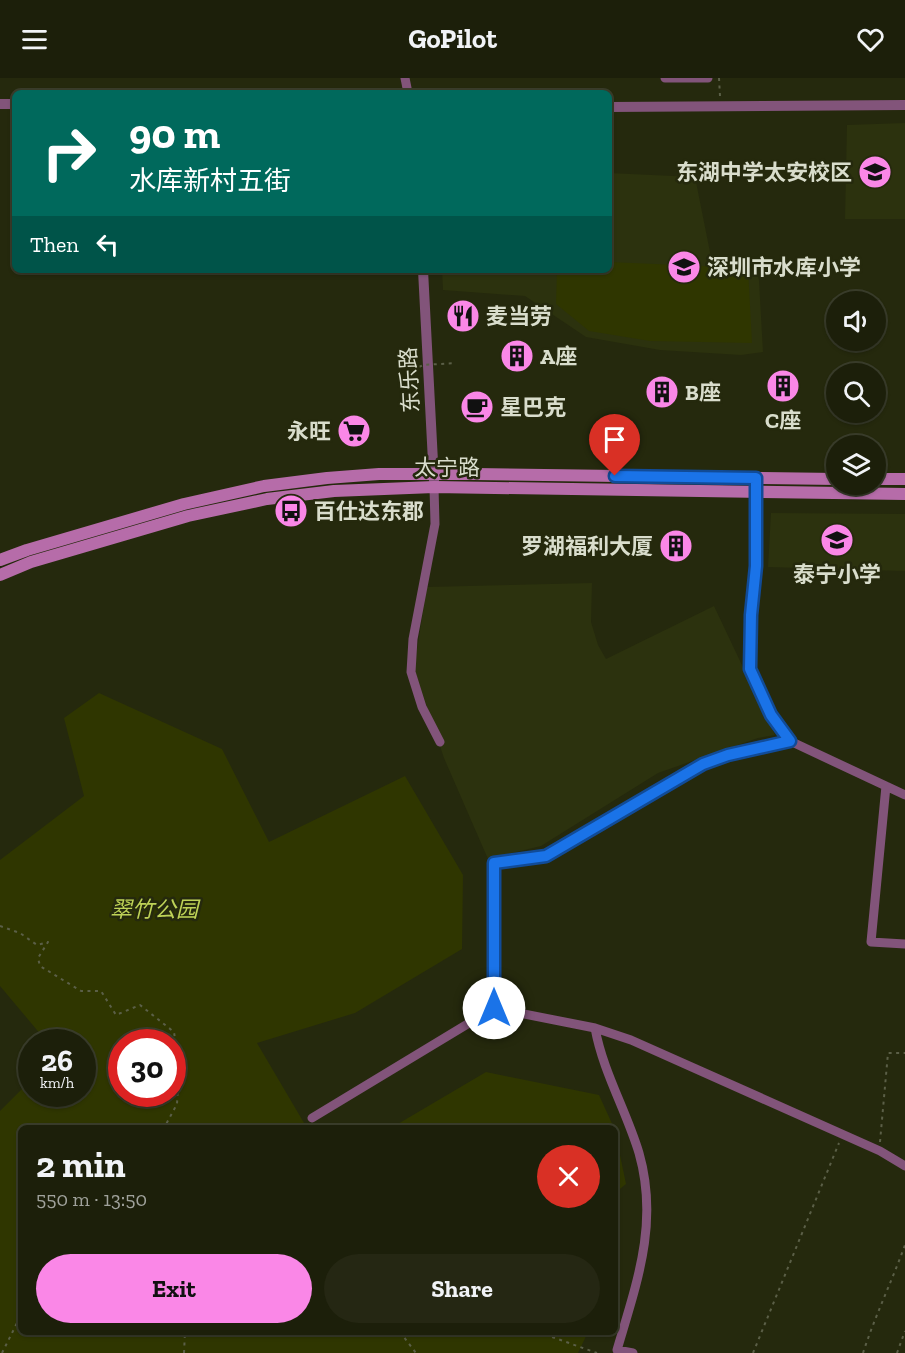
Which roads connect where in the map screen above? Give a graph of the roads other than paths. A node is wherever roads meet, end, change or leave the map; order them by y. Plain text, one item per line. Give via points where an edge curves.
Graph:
1 (665, 78) edge
2 (708, 78) edge
3 (905, 105) edge
4 (612, 107) edge
5 (423, 273) edge
6 (434, 474) junction
7 (756, 478) junction
8 (826, 478) edge
9 (886, 479) edge
10 (905, 479) edge
11 (434, 487) junction
12 (756, 493) junction
13 (905, 494) edge
14 (0, 560) edge
15 (0, 575) edge
16 (790, 741) junction
17 (440, 742) dead end
18 (886, 786) junction
19 (905, 795) edge
20 (905, 944) edge
21 (494, 1008) junction
22 (595, 1028) junction
23 (312, 1118) dead end
24 (905, 1166) edge
25 (633, 1353) edge

1 - 2 street
3 - 4 street
5 - 6 street, 东乐路
6 - 7 main road, 太宁路
6 - 11 street, 东乐路
6 - 14 main road, 太宁路 via 379,474 264,486 107,526
7 - 8 main road, 太宁路
7 - 12 street
9 - 10 main road
11 - 12 main road, 太宁路
11 - 15 main road, 太宁路 via 334,491 267,499 98,541
11 - 17 street via 435,524 413,639 411,672 422,707
12 - 13 main road, 太宁路
12 - 16 street via 750,669 771,715
16 - 18 street
16 - 21 street via 703,764 546,856 494,863
18 - 19 street
18 - 20 street via 870,942
21 - 22 street
21 - 23 street
22 - 24 street via 842,1134
22 - 25 street via 600,1057 625,1113 647,1185 649,1217 644,1251 617,1350

